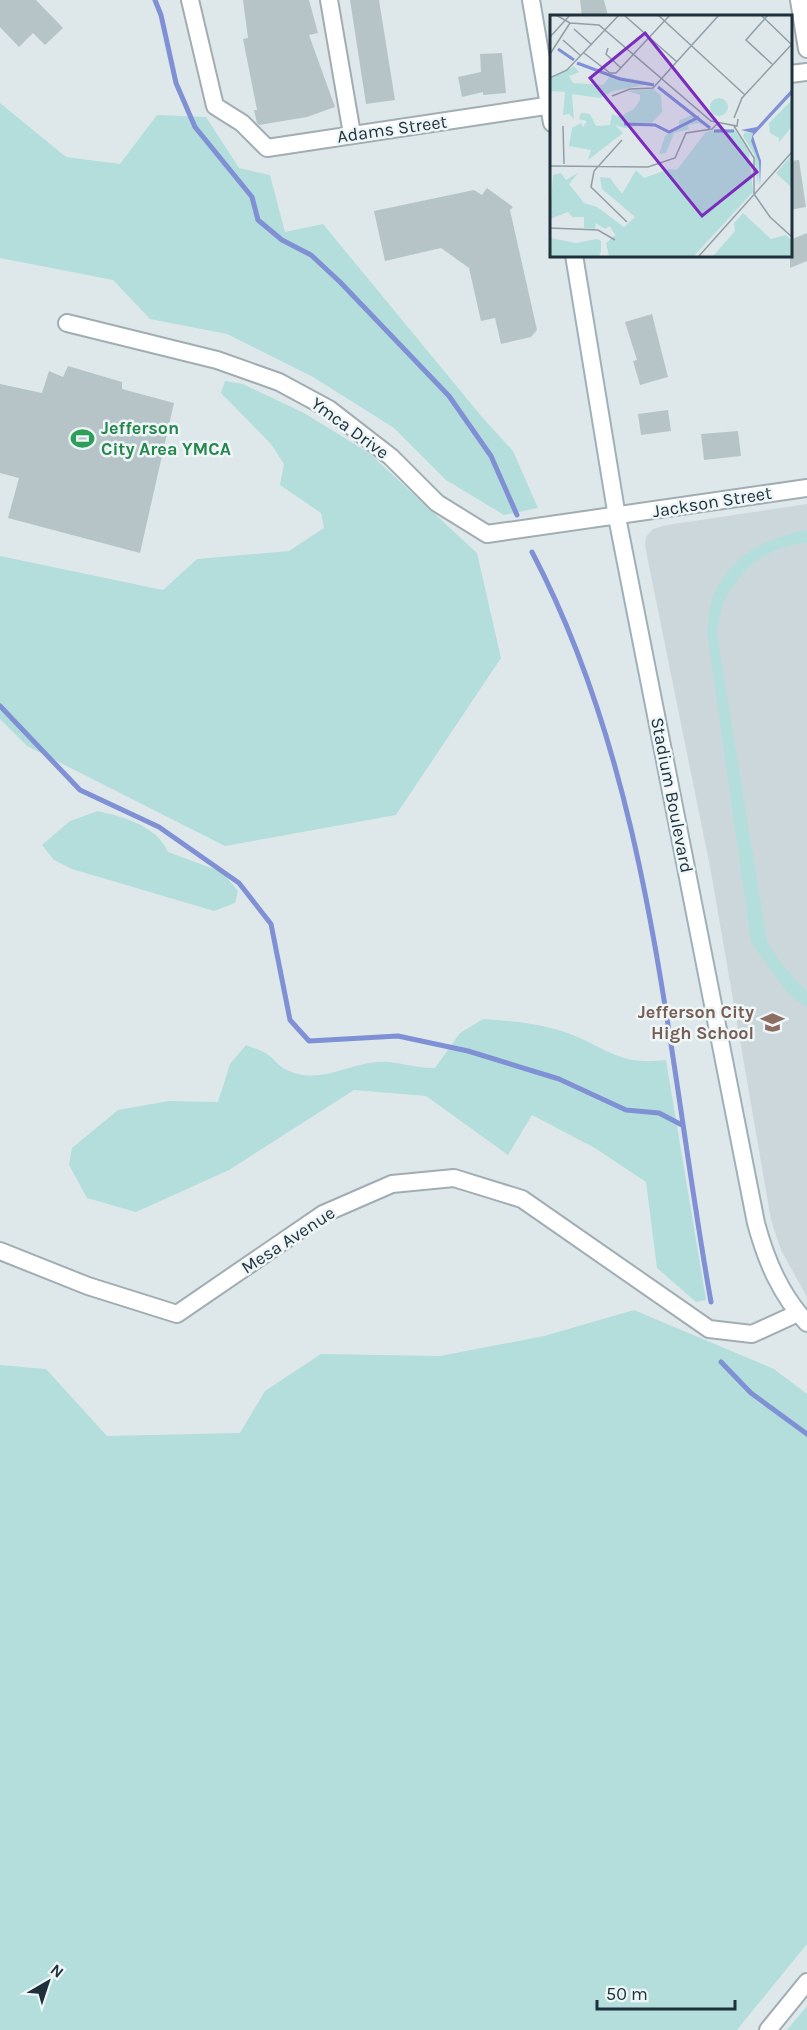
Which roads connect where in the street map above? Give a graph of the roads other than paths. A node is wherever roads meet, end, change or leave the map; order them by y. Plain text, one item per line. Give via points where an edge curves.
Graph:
1 (190, 0) edge
2 (329, 0) edge
3 (531, 0) edge
4 (799, 0) edge
5 (807, 49) edge
6 (807, 72) edge
7 (792, 74) edge
8 (550, 100) edge
9 (550, 105) edge
10 (352, 134) junction
11 (574, 256) edge
12 (67, 323) dead end
13 (807, 488) edge
14 (617, 517) junction
15 (0, 1251) edge
16 (803, 1318) edge
17 (807, 1982) edge
18 (768, 2030) edge

1 - 10 street, Adams Street via 215,106 242,123 267,148
2 - 10 street
3 - 8 street
4 - 5 street
6 - 7 street
9 - 10 street, Adams Street
11 - 14 street, Stadium Boulevard
12 - 14 street, Ymca Drive via 217,360 279,382 329,409 391,457 437,503 487,534
13 - 14 street, Jackson Street
14 - 16 street, Stadium Boulevard via 756,1223 778,1283
15 - 16 street, Mesa Avenue via 88,1286 177,1314 323,1214 392,1184 454,1178 522,1199 709,1329 752,1334
17 - 18 street

